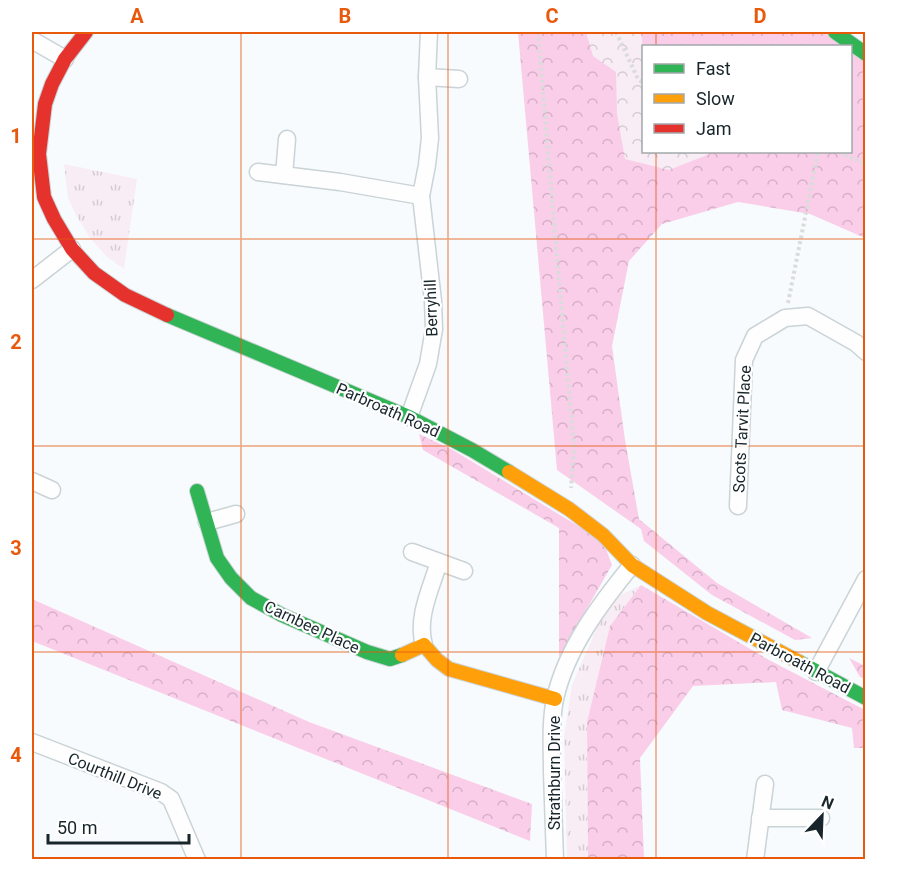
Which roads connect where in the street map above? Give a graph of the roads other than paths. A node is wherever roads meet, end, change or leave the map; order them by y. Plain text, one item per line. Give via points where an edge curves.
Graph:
1 (86, 32) edge
2 (429, 32) edge
3 (835, 32) edge
4 (32, 40) edge
5 (866, 54) edge
6 (65, 59) junction
7 (427, 77) junction
8 (459, 79) dead end
9 (287, 139) dead end
10 (258, 172) dead end
11 (284, 175) junction
12 (421, 196) junction
13 (72, 249) junction
14 (32, 280) edge
15 (866, 352) edge
16 (409, 417) junction
17 (32, 481) edge
18 (52, 490) dead end
19 (197, 491) dead end
20 (738, 506) dead end
21 (236, 514) dead end
22 (207, 522) junction
23 (412, 552) dead end
24 (440, 562) junction
25 (632, 565) junction
26 (464, 571) dead end
27 (866, 579) edge
28 (424, 645) junction
29 (816, 672) junction
30 (866, 698) edge
31 (555, 699) junction
32 (32, 742) edge
33 (765, 784) dead end
34 (760, 818) junction
35 (821, 818) dead end
36 (197, 860) edge
37 (555, 860) edge
38 (755, 860) edge

1 - 6 street, Parbroath Road
2 - 7 street, Berryhill
3 - 5 street
4 - 6 street
6 - 13 street, Parbroath Road via 45,105 39,154 44,197
7 - 8 street
7 - 12 street, Berryhill via 430,138
9 - 11 street
10 - 11 street
11 - 12 street
12 - 16 street, Berryhill via 434,329 428,364
13 - 14 street
13 - 16 street, Parbroath Road via 94,273 125,295
15 - 20 street, Scots Tarvit Place via 808,316 785,318 755,336 744,360
16 - 25 street, Parbroath Road via 569,509 603,535
17 - 18 street
19 - 22 street, Carnbee Place
21 - 22 street
22 - 28 street, Carnbee Place via 216,558 231,578 261,604 347,644 390,659
23 - 24 street
24 - 26 street
24 - 28 street via 423,616
25 - 29 street, Parbroath Road via 707,613
25 - 31 street, Strathburn Drive via 583,634
27 - 29 street
28 - 31 street via 449,669
29 - 30 street, Parbroath Road
31 - 37 street, Strathburn Drive
32 - 36 street, Courthill Drive via 171,799
33 - 34 street
34 - 35 street
34 - 38 street

